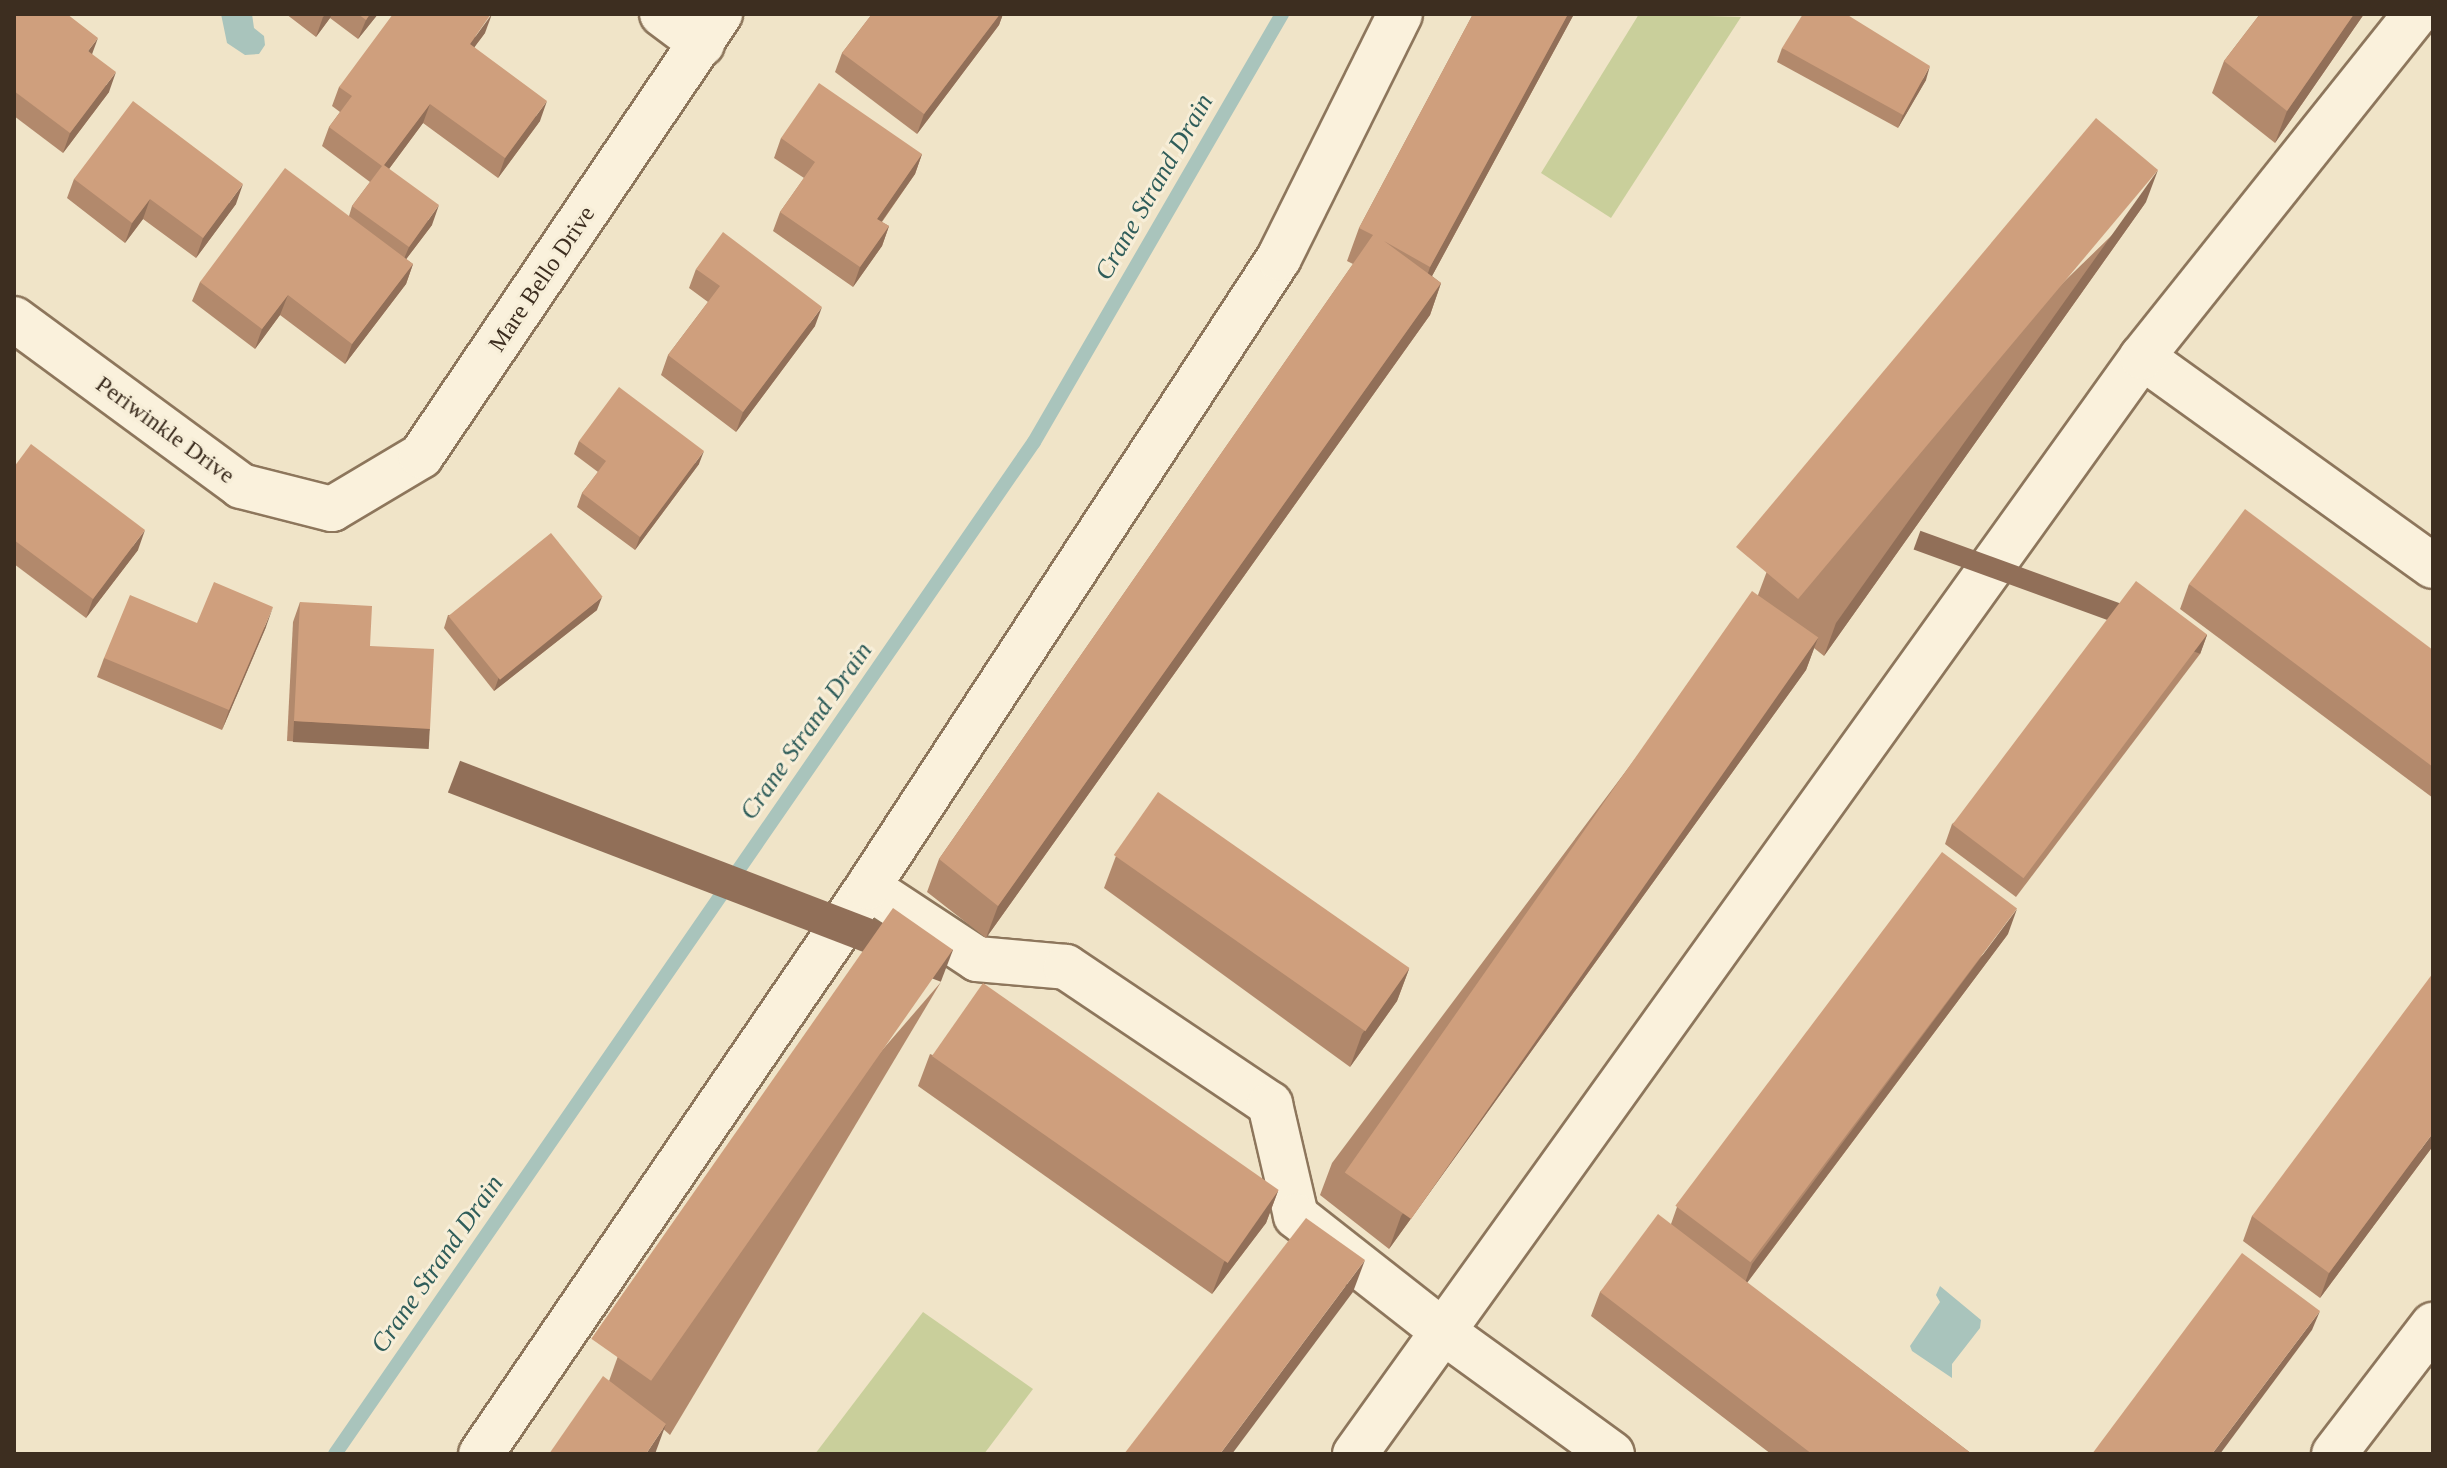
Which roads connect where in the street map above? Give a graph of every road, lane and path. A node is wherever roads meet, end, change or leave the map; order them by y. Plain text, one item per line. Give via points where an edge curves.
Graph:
1 (662, 14) edge
2 (1400, 14) edge
3 (2416, 14) edge
4 (711, 29) edge
5 (14, 319) edge
6 (2142, 357) junction
7 (332, 509) joint
8 (2433, 566) edge
9 (868, 887) junction
10 (2433, 1325) edge
11 (1445, 1333) junction
12 (481, 1454) edge
13 (1355, 1454) edge
14 (1612, 1454) edge
15 (2334, 1454) edge

1 - 4 street
2 - 9 street via 1279,258
3 - 6 street
4 - 7 street, Mare Bello Drive via 421,456
5 - 7 street, Periwinkle Drive via 241,486
6 - 8 street
6 - 11 street
9 - 11 street via 977,959 1066,967 1270,1104 1296,1216
9 - 12 street
10 - 15 street
11 - 13 street
11 - 14 street

